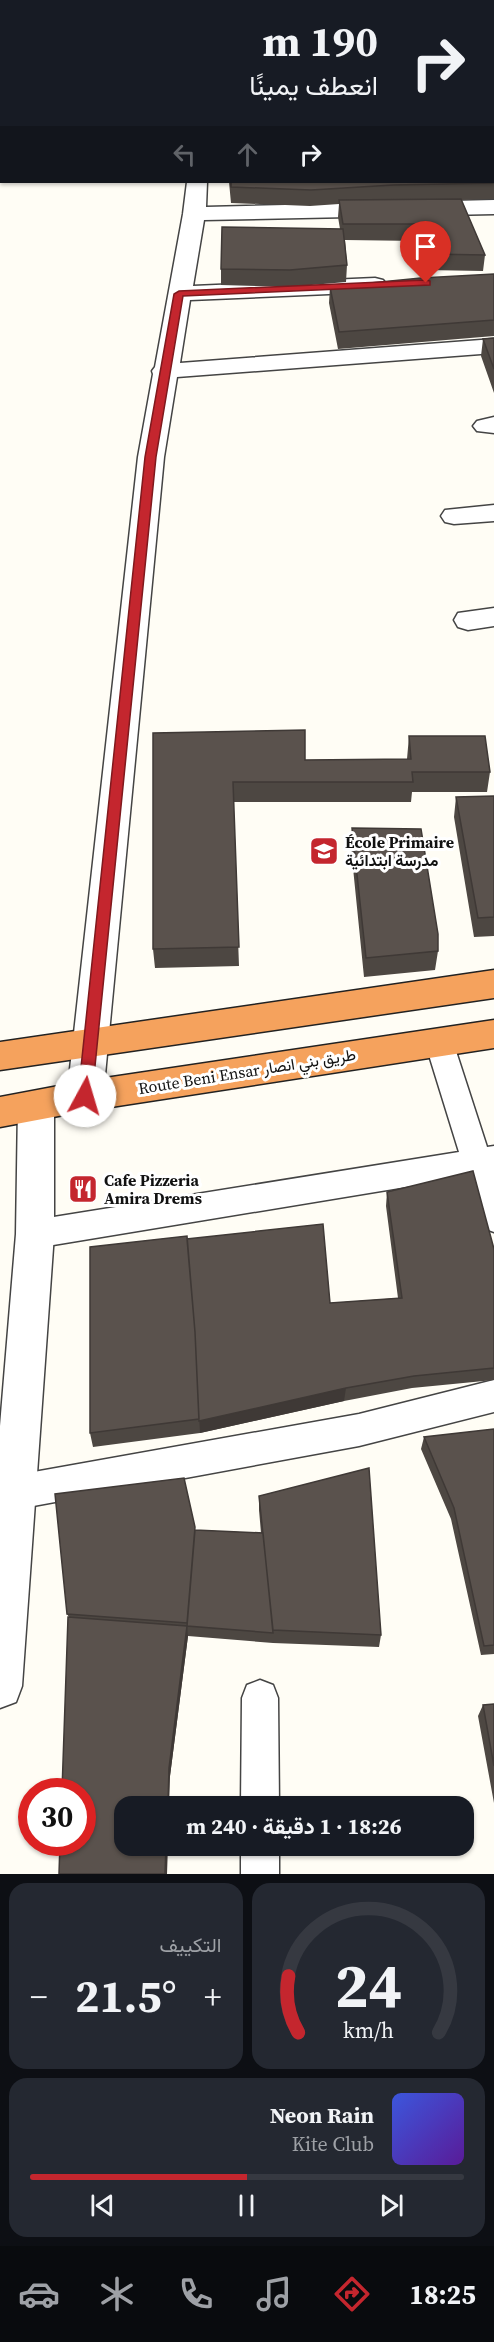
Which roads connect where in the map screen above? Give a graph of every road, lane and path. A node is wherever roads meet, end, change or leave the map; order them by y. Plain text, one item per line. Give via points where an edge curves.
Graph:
1 (197, 183) edge
2 (494, 207) edge
3 (194, 214) junction
4 (401, 284) edge
5 (179, 294) junction
6 (494, 346) edge
7 (164, 371) junction
8 (494, 513) edge
9 (454, 516) dead end
10 (494, 984) edge
11 (494, 1034) edge
12 (439, 1042) junction
13 (90, 1043) junction
14 (0, 1056) edge
15 (85, 1096) junction
16 (18, 1109) edge
17 (485, 1160) edge
18 (494, 1218) edge
19 (35, 1234) junction
20 (494, 1396) edge
21 (17, 1492) junction
22 (0, 1686) edge
23 (260, 1698) dead end
24 (260, 1796) edge
25 (260, 1856) edge
26 (260, 1874) edge

1 - 3 street
2 - 3 street
3 - 5 street
4 - 5 street
5 - 7 street
6 - 7 street
7 - 13 street via 151,457
8 - 9 street
10 - 13 highway
11 - 12 highway, Route Beni Ensar طريق بني انصار
12 - 15 highway, Route Beni Ensar طريق بني انصار
12 - 17 lane
13 - 14 highway
13 - 15 street
15 - 16 highway, Route Beni Ensar طريق بني انصار
16 - 19 street
17 - 18 lane
17 - 19 lane
19 - 21 street
20 - 21 lane via 359,1430
21 - 22 street
23 - 24 lane
25 - 26 lane

